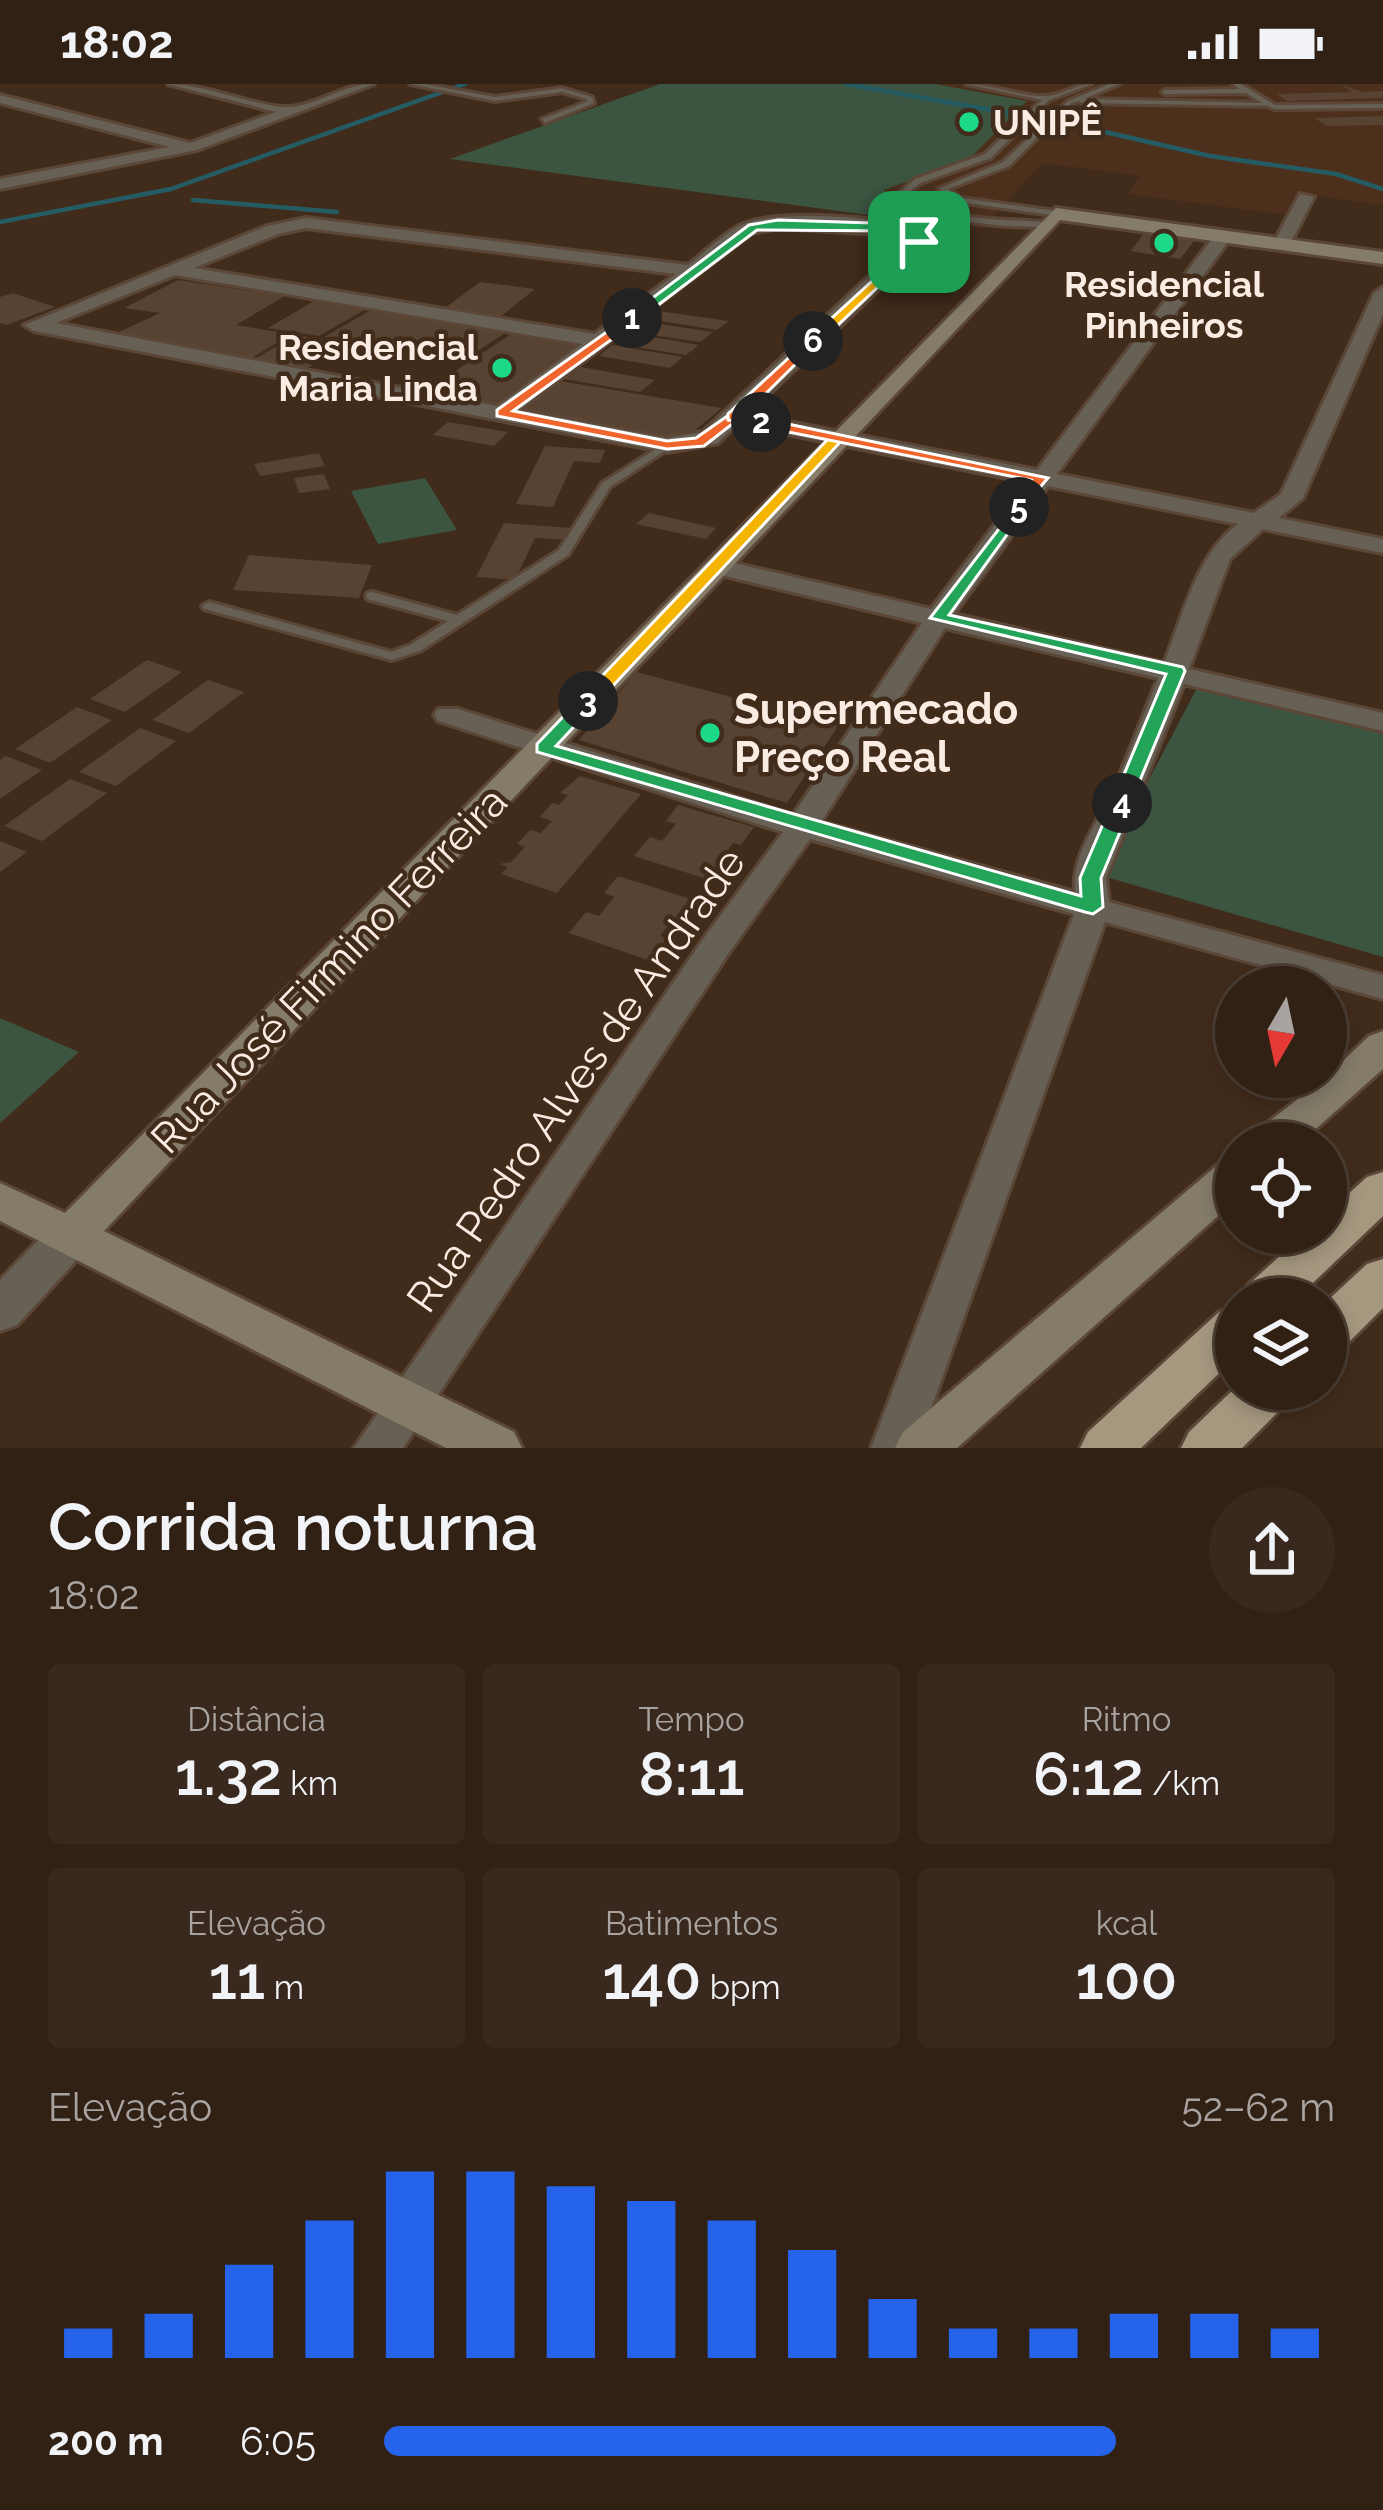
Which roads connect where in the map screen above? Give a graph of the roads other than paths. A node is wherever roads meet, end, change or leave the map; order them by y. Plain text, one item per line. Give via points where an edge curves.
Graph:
1 (175, 84) edge
2 (367, 84) edge
3 (413, 84) edge
4 (969, 84) edge
5 (1027, 84) edge
6 (1089, 84) edge
7 (1116, 84) edge
8 (1152, 84) edge
9 (1240, 88) edge
10 (1009, 92) junction
11 (1166, 92) junction
12 (1047, 98) junction
13 (0, 99) edge
14 (1074, 100) junction
15 (1265, 105) junction
16 (1179, 106) junction
17 (1383, 106) edge
18 (294, 112) junction
19 (545, 122) dead end
20 (192, 147) junction
21 (0, 167) edge
22 (38, 178) junction
23 (0, 184) edge
24 (1306, 197) dead end
25 (1050, 219) junction
26 (1224, 236) junction
27 (1282, 244) junction
28 (1383, 258) edge
29 (175, 270) junction
30 (697, 271) junction
31 (1383, 293) edge
32 (601, 341) junction
33 (502, 413) junction
34 (733, 417) junction
35 (838, 437) junction
36 (667, 445) junction
37 (1041, 478) junction
38 (1261, 522) junction
39 (1383, 546) edge
40 (717, 567) junction
41 (372, 596) dead end
42 (209, 606) dead end
43 (938, 618) junction
44 (459, 620) junction
45 (1176, 671) junction
46 (448, 715) dead end
47 (1383, 722) edge
48 (543, 748) junction
49 (804, 825) junction
50 (1093, 907) junction
51 (1383, 987) edge
52 (1383, 1046) edge
53 (1296, 1122) edge
54 (1383, 1189) edge
55 (1215, 1192) edge
56 (0, 1201) edge
57 (70, 1238) junction
58 (1288, 1278) edge
59 (1383, 1278) edge
60 (0, 1311) edge
61 (1347, 1313) edge
62 (1215, 1346) edge
63 (404, 1405) junction
64 (1246, 1410) edge
65 (1108, 1445) edge
66 (377, 1448) edge
67 (496, 1448) edge
68 (894, 1448) edge
69 (921, 1448) edge
70 (1207, 1448) edge

1 - 18 street
2 - 18 street
3 - 19 lane via 500,99 575,91 590,98
4 - 10 lane
5 - 10 lane
6 - 12 lane
7 - 14 lane
8 - 11 lane
9 - 11 lane
9 - 15 lane
10 - 12 lane
11 - 16 lane
12 - 25 lane via 988,156 904,191 934,212
13 - 20 street
14 - 16 lane
14 - 25 lane via 1006,164 942,189 959,200
15 - 16 lane
15 - 17 lane
18 - 20 street
20 - 22 street
21 - 22 street
22 - 23 street
24 - 27 street
25 - 26 main road
25 - 35 main road, Rua José Firmino Ferreira
26 - 27 main road
26 - 37 street, Rua Pedro Alves de Andrade
27 - 28 main road
29 - 30 street via 291,225 336,224
29 - 32 street
29 - 33 street via 34,325
30 - 32 street
30 - 34 street via 747,230 778,224 921,233
31 - 38 street via 1291,498
32 - 33 street
33 - 36 street
34 - 35 street
34 - 36 street via 710,438
35 - 37 street
35 - 40 main road, Rua José Firmino Ferreira
36 - 44 lane via 606,485 564,552
37 - 38 street
37 - 43 street, Rua Pedro Alves de Andrade
38 - 39 street
38 - 45 street via 1218,560
40 - 43 street
40 - 48 main road, Rua José Firmino Ferreira
41 - 44 lane
42 - 44 lane via 392,656
43 - 45 street
43 - 49 street, Rua Pedro Alves de Andrade
45 - 47 street
45 - 50 street via 1100,847 1090,878
46 - 48 street
48 - 49 street
48 - 57 main road, Rua José Firmino Ferreira
49 - 50 street
49 - 63 street, Rua Pedro Alves de Andrade
50 - 51 street
50 - 68 street
52 - 53 main road
54 - 58 highway
55 - 69 main road
56 - 57 main road
57 - 60 street, Rua José Firmino Ferreira
57 - 63 main road
59 - 61 highway
62 - 65 highway
63 - 66 street, Rua Pedro Alves de Andrade
63 - 67 main road
64 - 70 highway

